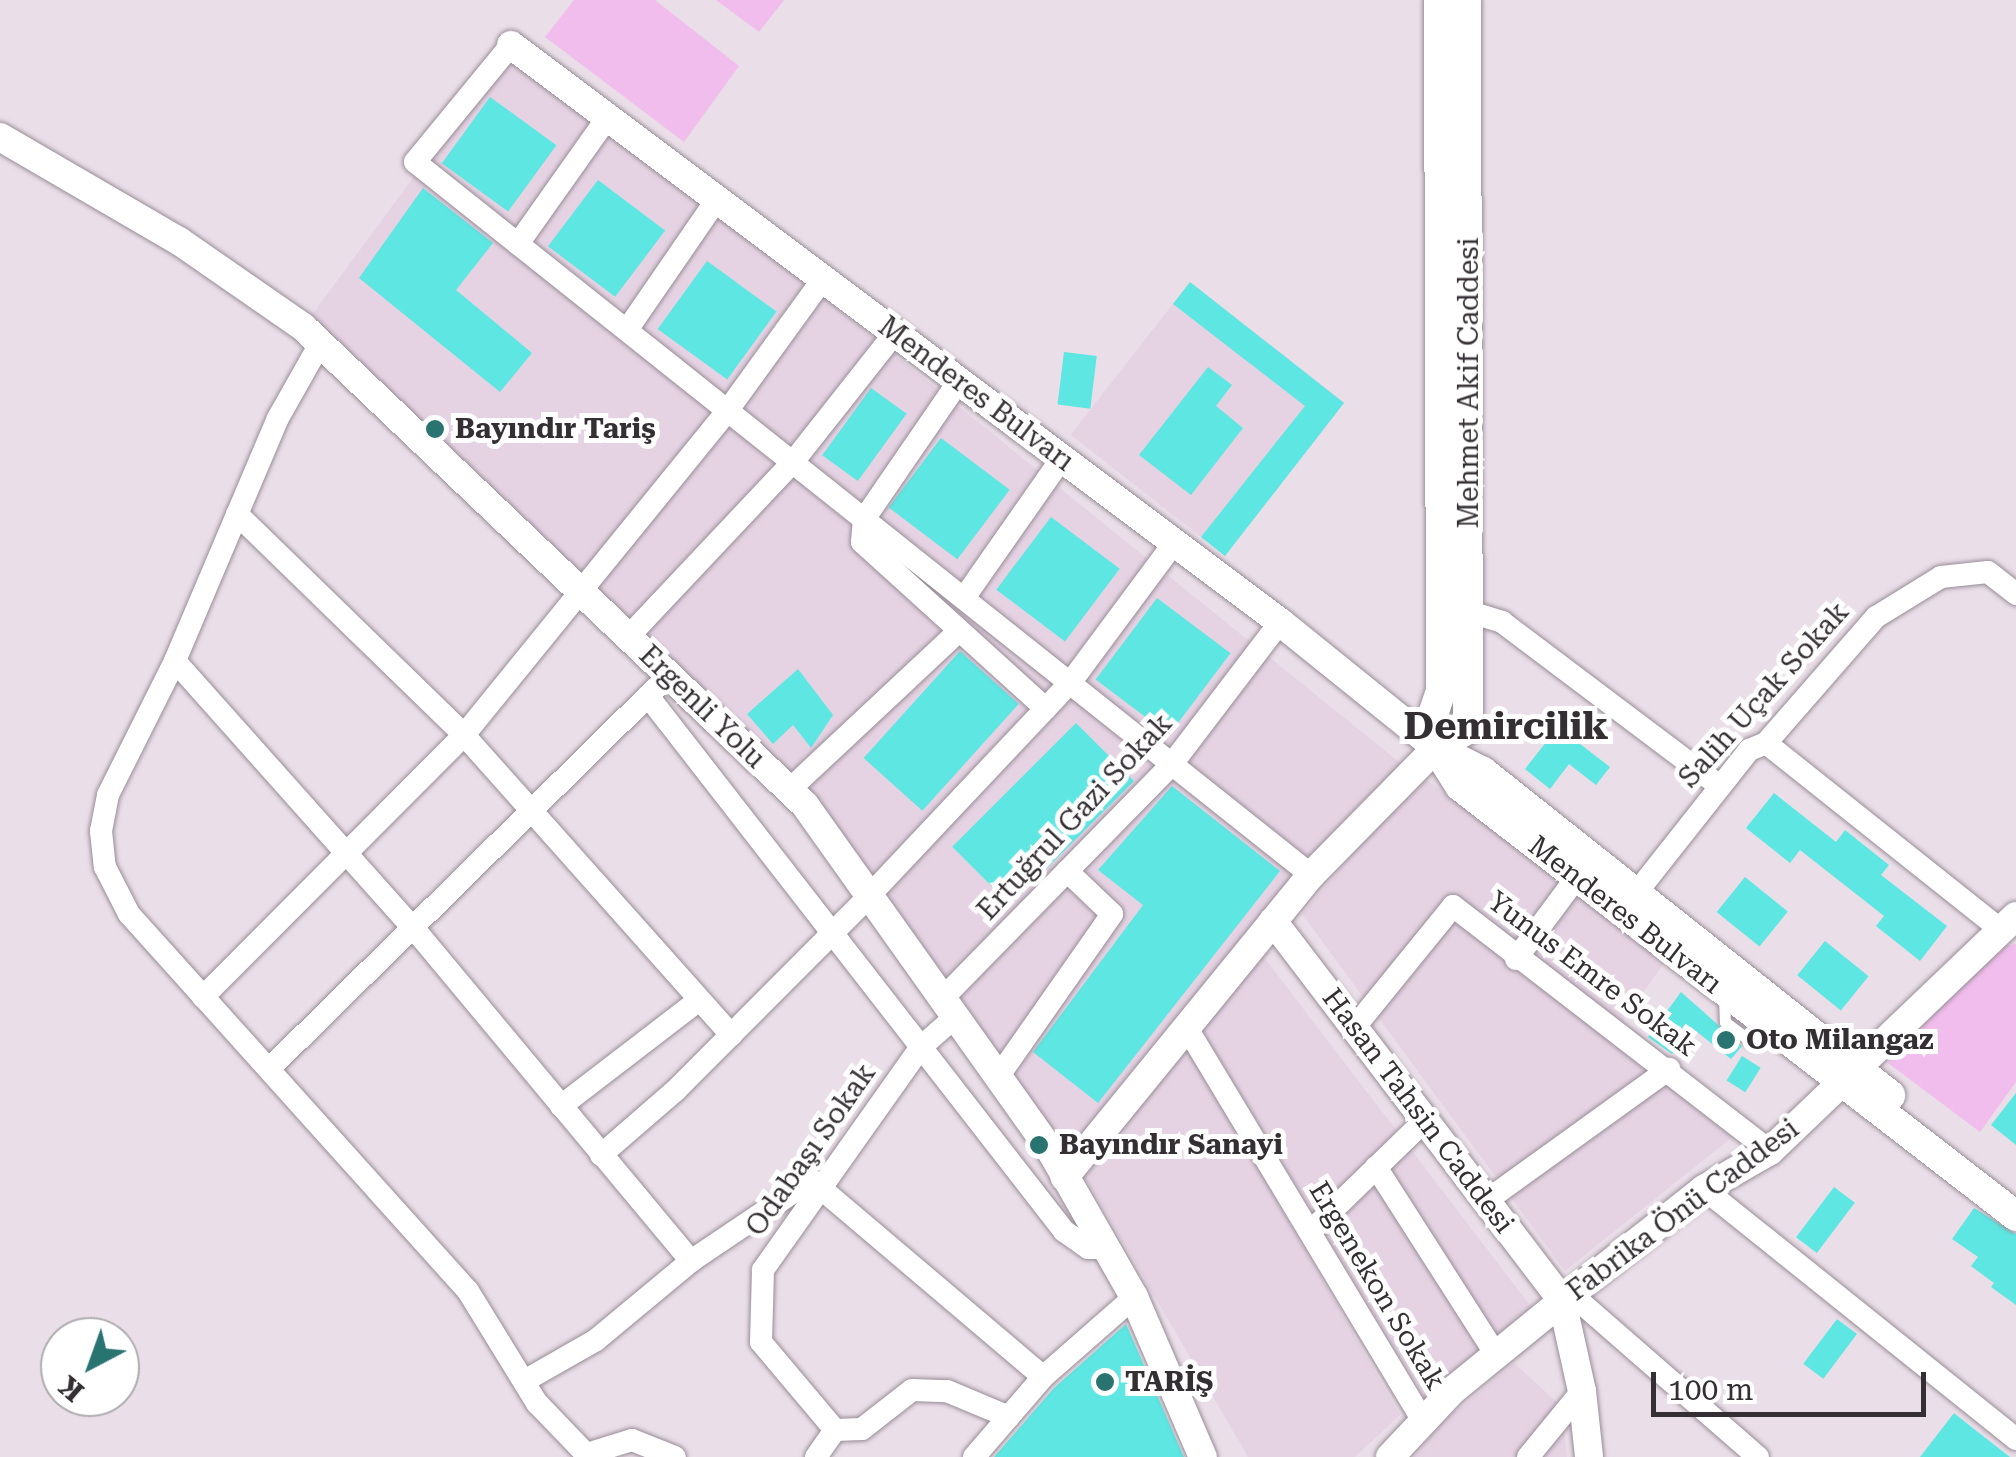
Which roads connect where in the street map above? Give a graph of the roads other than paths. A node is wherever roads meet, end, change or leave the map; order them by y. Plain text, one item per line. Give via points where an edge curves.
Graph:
1 (1439, 0) edge
2 (1466, 0) edge
3 (511, 45) joint
4 (608, 117) junction
5 (0, 138) edge
6 (717, 199) junction
7 (518, 244) junction
8 (823, 279) junction
9 (627, 330) junction
10 (894, 333) junction
11 (321, 342) junction
12 (958, 381) junction
13 (728, 410) junction
14 (1062, 458) junction
15 (792, 462) junction
16 (237, 514) junction
17 (864, 519) junction
18 (1174, 543) junction
19 (578, 588) junction
20 (2016, 594) edge
21 (964, 598) junction
22 (1470, 612) junction
23 (1280, 622) junction
24 (959, 631) junction
25 (629, 636) junction
26 (175, 661) junction
27 (669, 675) junction
28 (1070, 683) junction
29 (648, 696) junction
30 (1046, 708) junction
31 (464, 735) junction
32 (1766, 743) junction
33 (1436, 748) junction
34 (1172, 764) junction
35 (1714, 782) dead end
36 (789, 790) junction
37 (534, 813) junction
38 (344, 849) junction
39 (1068, 871) junction
40 (1311, 875) junction
41 (1577, 877) junction
42 (1636, 892) junction
43 (869, 896) junction
44 (1273, 922) junction
45 (2011, 924) edge
46 (415, 932) junction
47 (832, 934) junction
48 (1516, 959) junction
49 (203, 997) junction
50 (699, 1000) junction
51 (948, 1008) junction
52 (1187, 1028) junction
53 (1354, 1028) junction
54 (731, 1035) junction
55 (921, 1047) junction
56 (269, 1069) junction
57 (1669, 1070) junction
58 (1849, 1076) junction
59 (998, 1077) junction
60 (561, 1106) junction
61 (1424, 1120) junction
62 (1770, 1151) junction
63 (601, 1154) junction
64 (1376, 1167) junction
65 (1065, 1177) junction
66 (822, 1182) junction
67 (1704, 1189) junction
68 (2016, 1191) edge
69 (1486, 1201) junction
70 (2016, 1216) edge
71 (1310, 1232) junction
72 (1106, 1248) junction
73 (691, 1261) junction
74 (1134, 1298) junction
75 (1567, 1298) junction
76 (1496, 1355) junction
77 (1043, 1377) junction
78 (526, 1380) junction
79 (1582, 1390) junction
80 (1009, 1416) junction
81 (1424, 1421) junction
82 (835, 1430) junction
83 (2016, 1439) edge
84 (588, 1456) edge
85 (675, 1457) edge
86 (816, 1457) edge
87 (974, 1457) edge
88 (1203, 1457) edge
89 (1390, 1457) edge
90 (1528, 1457) edge
91 (1588, 1457) edge
92 (1758, 1457) edge

1 - 33 main road, Mehmet Akif Caddesi via 1441,691 1430,723
2 - 22 main road, Mehmet Akif Caddesi
3 - 4 street, Menderes Bulvarı
3 - 7 street via 416,162
4 - 6 street, Menderes Bulvarı
4 - 7 street
5 - 11 street, Ergenli Yolu via 179,241
6 - 8 street, Menderes Bulvarı
6 - 9 street
7 - 9 street
8 - 10 street, Menderes Bulvarı
8 - 13 street
9 - 13 street
10 - 12 street, Menderes Bulvarı
10 - 15 street
11 - 16 street via 284,404
11 - 19 street, Ergenli Yolu
12 - 14 street, Menderes Bulvarı
12 - 17 street
13 - 15 street
13 - 19 street
14 - 18 street, Menderes Bulvarı
14 - 21 street
15 - 17 street
15 - 25 street
16 - 26 street
16 - 31 street
17 - 21 street
17 - 24 street via 865,548
18 - 23 street, Menderes Bulvarı
18 - 28 street
19 - 25 street, Ergenli Yolu
19 - 31 street
20 - 32 street, Salih Uçak Sokak via 1988,572 1941,578 1925,587 1876,617
21 - 28 street
22 - 33 main road, Mehmet Akif Caddesi via 1468,729
22 - 35 street via 1502,622
23 - 33 street, Menderes Bulvarı
23 - 34 street, Ertuğrul Gazi Sokak
24 - 30 street
24 - 36 street
25 - 27 street, Ergenli Yolu
26 - 38 street
26 - 49 street via 108,796 102,850 119,900
27 - 29 street
27 - 36 street, Ergenli Yolu
28 - 30 street
28 - 34 street
29 - 37 street
29 - 47 street
30 - 43 street
31 - 37 street
31 - 38 street
32 - 42 street, Salih Uçak Sokak via 1749,750
32 - 45 street
33 - 40 street, Mehmet Akif Caddesi
33 - 41 main road, Menderes Bulvarı via 1460,786
33 - 42 main road, Menderes Bulvarı via 1483,772
34 - 39 street, Ertuğrul Gazi Sokak
34 - 40 street
36 - 43 street, Ergenli Yolu
37 - 46 street
37 - 50 street
38 - 46 street
38 - 49 street
39 - 51 street, Ertuğrul Gazi Sokak
39 - 59 street via 1112,914
40 - 44 street, Mehmet Akif Caddesi
41 - 48 street
41 - 58 main road, Menderes Bulvarı via 1780,1037
42 - 58 main road, Menderes Bulvarı
43 - 47 street
43 - 51 street, Ergenli Yolu
44 - 52 street, Mehmet Akif Caddesi
44 - 53 street, Hasan Tahsin Caddesi
45 - 58 street, Fabrika Önü Caddesi
46 - 56 street
46 - 60 street
47 - 54 street
47 - 55 street
48 - 53 street, Yunus Emre Sokak via 1454,906
48 - 57 street, Yunus Emre Sokak
49 - 56 street
50 - 54 street
50 - 60 street
51 - 55 street, Odabaşı Sokak
51 - 59 street, Ergenli Yolu
52 - 65 street, Mehmet Akif Caddesi
52 - 71 street, Ergenekon Sokak
53 - 61 street, Hasan Tahsin Caddesi
54 - 63 street
55 - 66 street, Odabaşı Sokak
55 - 72 street via 1070,1238
56 - 78 street via 468,1291
57 - 62 street, Yunus Emre Sokak
57 - 69 street
58 - 62 street, Fabrika Önü Caddesi
58 - 68 main road, Menderes Bulvarı
58 - 70 main road, Menderes Bulvarı
59 - 65 street, Ergenli Yolu
60 - 63 street
61 - 64 street
61 - 69 street, Hasan Tahsin Caddesi
62 - 67 street, Fabrika Önü Caddesi
63 - 73 street
64 - 71 street
64 - 76 street
65 - 72 street, Ergenli Yolu
66 - 73 street via 807,1180
66 - 77 street
66 - 82 street, Odabaşı Sokak via 763,1270 761,1342
67 - 75 street, Fabrika Önü Caddesi
67 - 83 street
69 - 75 street, Hasan Tahsin Caddesi
71 - 81 street, Ergenekon Sokak
72 - 74 street, Ergenli Yolu
73 - 78 street via 596,1340
74 - 77 street
74 - 88 street, Ergenli Yolu
75 - 76 street, Fabrika Önü Caddesi
75 - 79 street
75 - 92 street, Hasan Tahsin Caddesi
76 - 81 street, Fabrika Önü Caddesi
77 - 80 street
78 - 84 street via 537,1403
79 - 90 street
79 - 91 street
80 - 82 street via 948,1391 912,1390 862,1429
80 - 87 street
81 - 89 street, Fabrika Önü Caddesi
82 - 86 street
84 - 85 street via 632,1440

